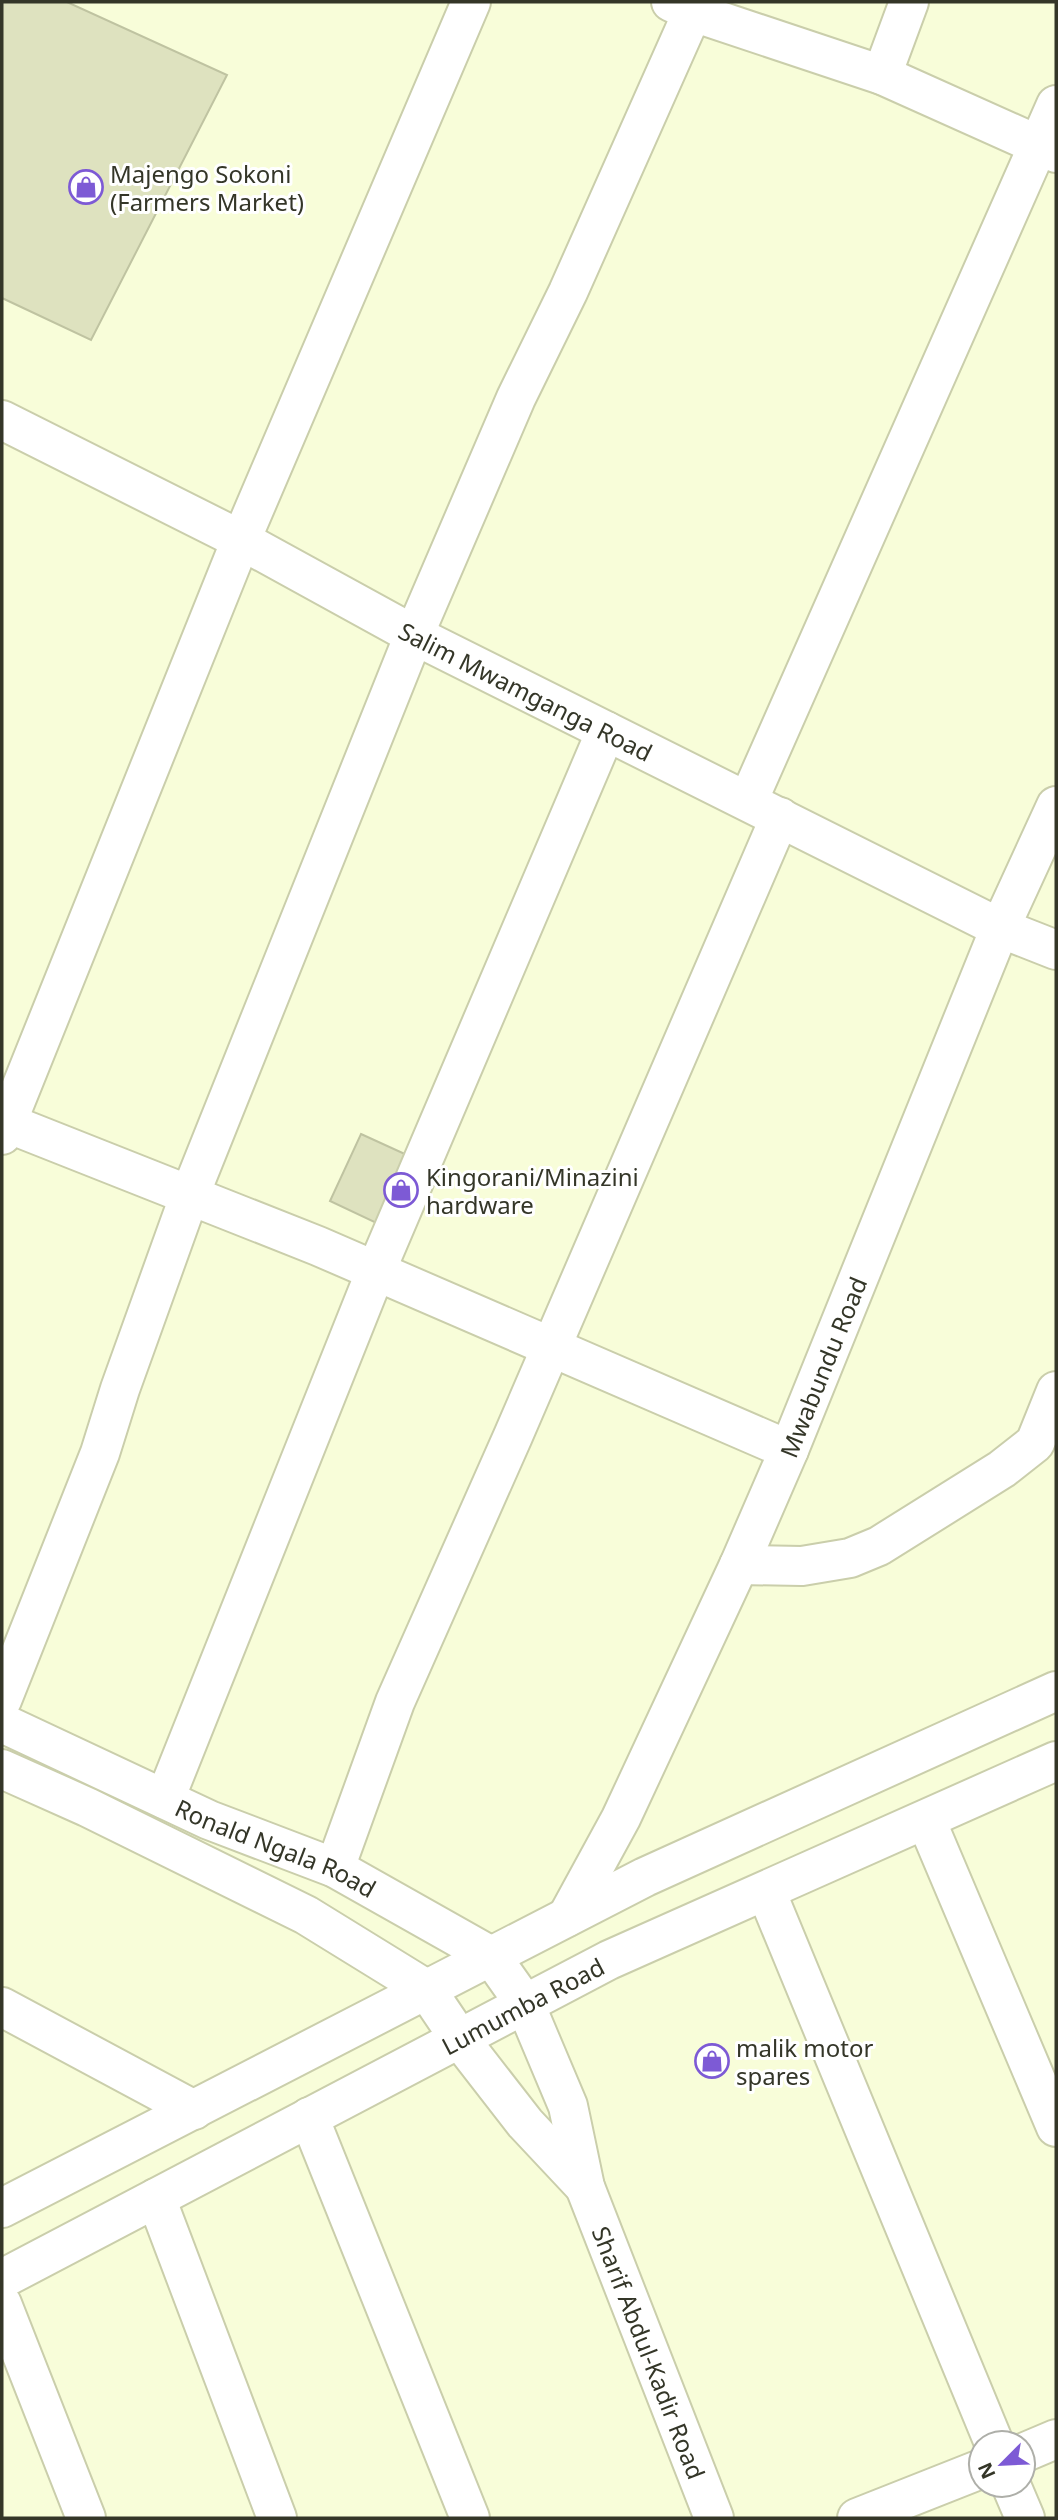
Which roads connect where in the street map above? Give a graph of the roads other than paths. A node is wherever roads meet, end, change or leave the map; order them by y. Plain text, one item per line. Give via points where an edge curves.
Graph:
1 (471, 2) edge
2 (909, 2) edge
3 (687, 5) edge
4 (882, 75) junction
5 (1056, 105) edge
6 (1047, 149) edge
7 (2, 420) edge
8 (241, 540) junction
9 (414, 635) junction
10 (606, 731) junction
11 (1056, 806) edge
12 (764, 809) junction
13 (1000, 928) junction
14 (1056, 950) edge
15 (3, 1126) edge
16 (188, 1197) junction
17 (375, 1272) junction
18 (551, 1348) junction
19 (1056, 1391) edge
20 (1045, 1442) edge
21 (789, 1450) junction
22 (738, 1565) junction
23 (1056, 1691) edge
24 (2, 1700) edge
25 (2, 1723) edge
26 (1056, 1761) edge
27 (2, 1769) edge
28 (165, 1799) junction
29 (926, 1820) junction
30 (335, 1868) junction
31 (766, 1891) junction
32 (567, 1917) junction
33 (491, 1956) junction
34 (426, 1989) junction
35 (525, 2004) junction
36 (2, 2007) edge
37 (459, 2038) junction
38 (194, 2110) junction
39 (309, 2117) junction
40 (1056, 2127) edge
41 (585, 2187) junction
42 (156, 2198) junction
43 (2, 2208) edge
44 (2, 2279) edge
45 (2, 2304) edge
46 (988, 2429) edge
47 (1056, 2439) edge
48 (1037, 2447) edge
49 (967, 2475) edge
50 (1017, 2499) edge
51 (86, 2518) edge
52 (277, 2518) edge
53 (470, 2518) edge
54 (714, 2518) edge
55 (857, 2518) edge
56 (1025, 2518) edge

1 - 8 street
2 - 4 street
3 - 4 street
3 - 9 street via 568,292 516,398
4 - 6 street
5 - 6 street
6 - 12 street
7 - 8 street, Salim Mwamganga Road
8 - 9 street, Salim Mwamganga Road
8 - 15 street
9 - 10 street, Salim Mwamganga Road
9 - 16 street
10 - 12 street, Salim Mwamganga Road
10 - 17 street
11 - 13 street, Mwabundu Road
12 - 13 street, Salim Mwamganga Road
12 - 18 street
13 - 14 street, Salim Mwamganga Road
13 - 21 street, Mwabundu Road
15 - 16 street
16 - 17 street
16 - 24 street via 100,1452
17 - 18 street
17 - 28 street
18 - 21 street
18 - 30 street via 395,1702
19 - 20 street
20 - 22 street via 879,1546 850,1558 802,1566
21 - 22 street, Mwabundu Road
22 - 32 street, Mwabundu Road via 621,1818
23 - 32 street
25 - 28 street, Ronald Ngala Road
26 - 29 street, Lumumba Road
27 - 34 street, Ronald Ngala Road via 306,1915
28 - 30 street, Ronald Ngala Road
29 - 31 street, Lumumba Road
29 - 40 street
30 - 33 street, Ronald Ngala Road
31 - 35 street, Lumumba Road via 608,1960
31 - 46 street
32 - 33 street
33 - 34 street
33 - 35 street, Ronald Ngala Road
34 - 37 street, Ronald Ngala Road
34 - 38 street
35 - 37 street, Lumumba Road
35 - 41 street, Sharif Abdul-Kadir Road via 568,2106
36 - 38 street
37 - 39 street, Lumumba Road
37 - 41 street, Sharif Abdul-Kadir Road via 525,2123
38 - 43 street
39 - 42 street, Lumumba Road
39 - 53 street
41 - 54 street, Sharif Abdul-Kadir Road
42 - 44 street, Lumumba Road
42 - 52 street
45 - 51 street
47 - 48 street
49 - 55 street
50 - 56 street

